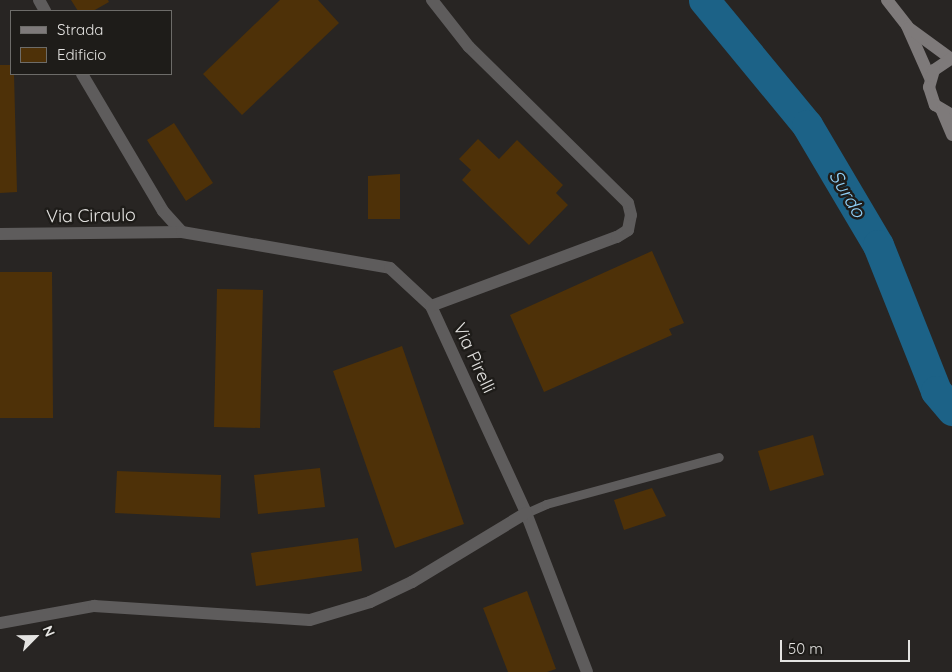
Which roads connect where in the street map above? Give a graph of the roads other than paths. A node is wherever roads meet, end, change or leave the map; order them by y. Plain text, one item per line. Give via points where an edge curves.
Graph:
1 (432, 0) edge
2 (887, 0) edge
3 (906, 26) junction
4 (951, 58) edge
5 (83, 75) edge
6 (930, 78) junction
7 (947, 113) edge
8 (952, 134) edge
9 (182, 232) junction
10 (0, 234) edge
11 (431, 306) junction
12 (719, 457) dead end
13 (526, 513) junction
14 (0, 623) edge
15 (586, 672) edge

1 - 11 street via 469,47 628,203 632,215 628,230 617,237
2 - 3 main road
3 - 4 main road
3 - 6 main road
4 - 6 main road via 941,63
5 - 9 street via 164,211
6 - 7 main road via 931,96
7 - 8 main road
9 - 10 street, Via Ciraulo
9 - 11 street, Via Pirelli via 390,268
11 - 13 street, Via Pirelli
12 - 13 lane via 546,504
13 - 14 street via 412,582 370,602 310,620 94,606
13 - 15 street, Via Pirelli

